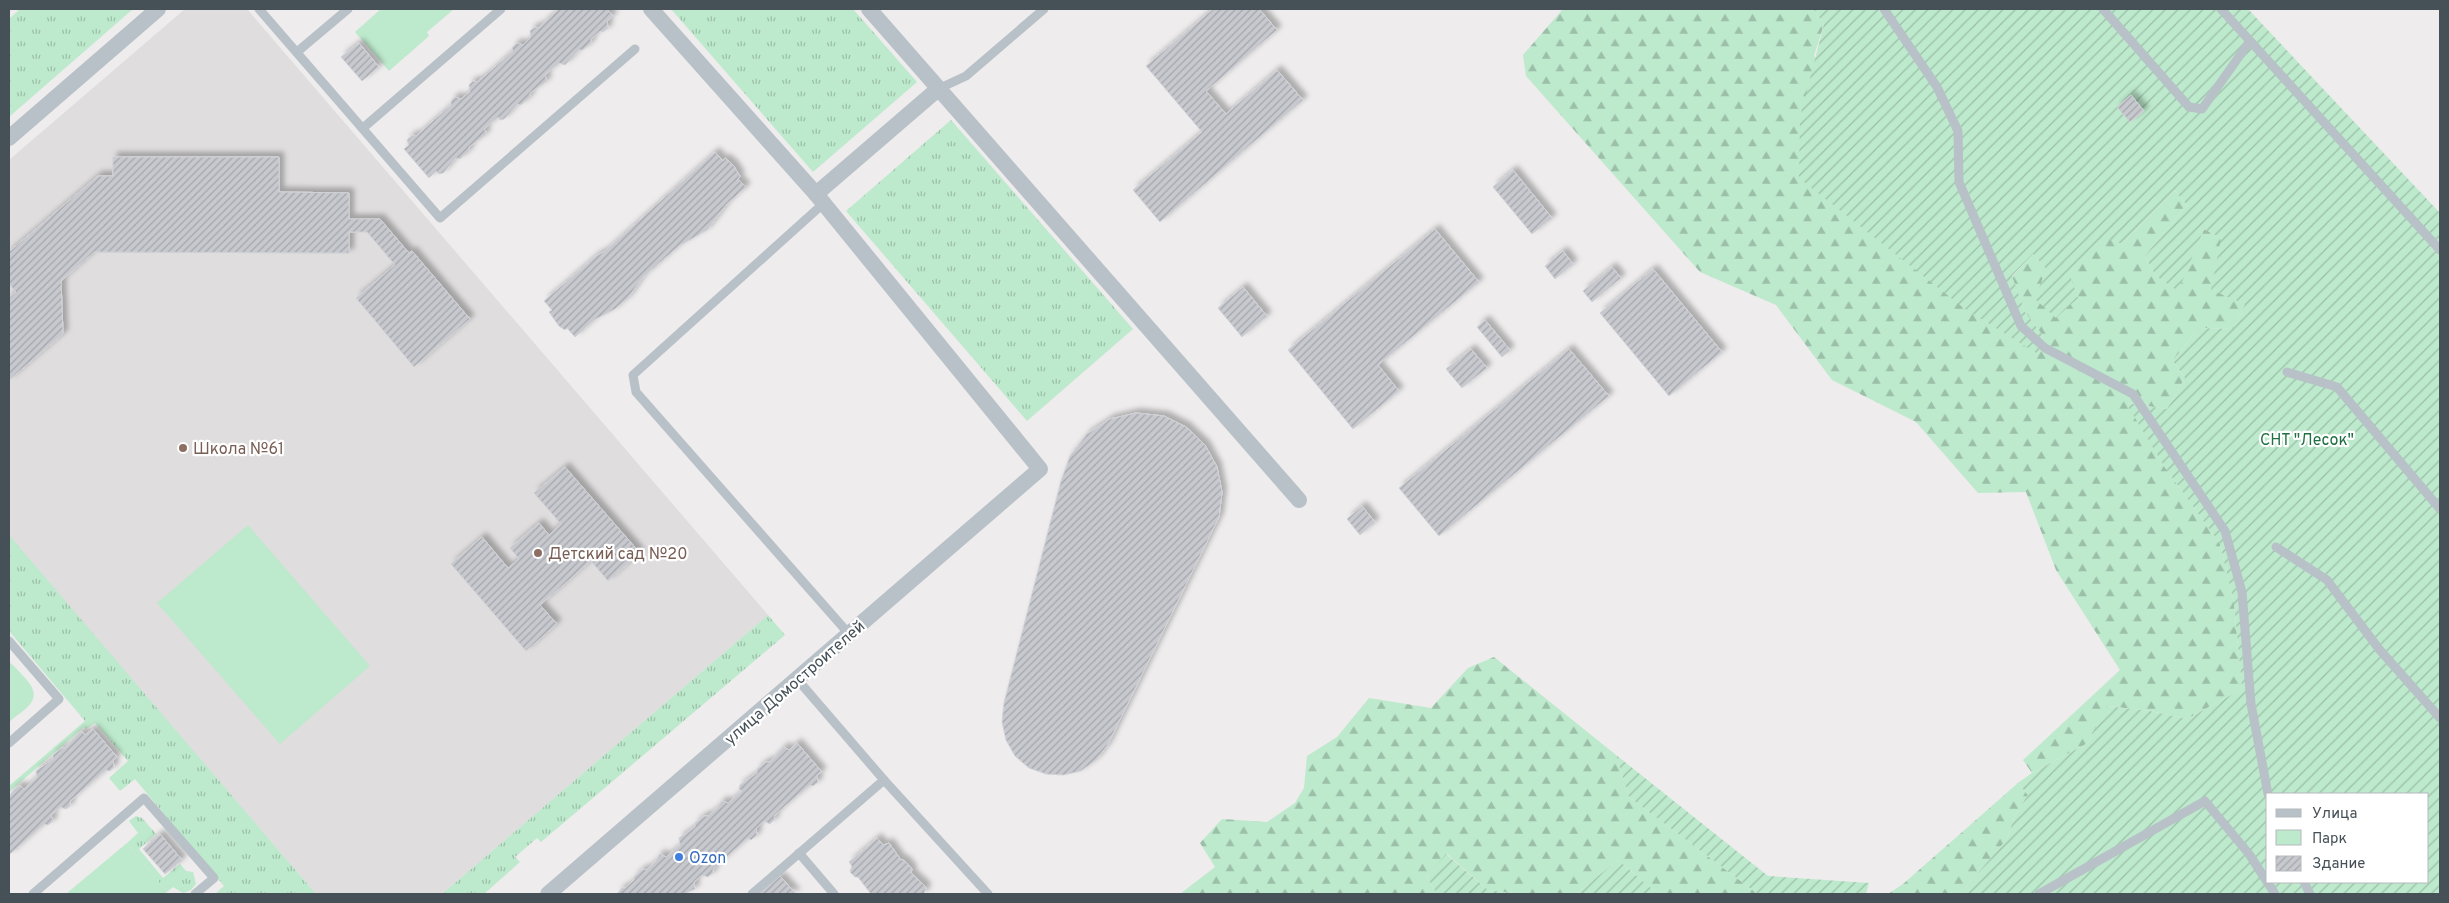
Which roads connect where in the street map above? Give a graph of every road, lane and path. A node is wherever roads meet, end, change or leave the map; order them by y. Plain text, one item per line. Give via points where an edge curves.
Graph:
1 (158, 9) edge
2 (259, 9) edge
3 (348, 9) edge
4 (501, 9) edge
5 (651, 9) edge
6 (869, 9) edge
7 (1044, 9) edge
8 (1884, 9) edge
9 (2103, 9) edge
10 (2221, 9) edge
11 (2250, 41) junction
12 (635, 50) dead end
13 (297, 52) junction
14 (938, 89) junction
15 (363, 128) junction
16 (9, 138) edge
17 (820, 198) junction
18 (2440, 250) edge
19 (2287, 372) dead end
20 (1299, 500) dead end
21 (2440, 509) edge
22 (2276, 547) dead end
23 (849, 634) junction
24 (9, 642) edge
25 (797, 679) junction
26 (2440, 718) edge
27 (9, 743) edge
28 (884, 780) junction
29 (2268, 793) edge
30 (799, 853) junction
31 (2266, 881) edge
32 (2267, 883) edge
33 (558, 891) edge
34 (33, 894) edge
35 (195, 894) edge
36 (752, 894) edge
37 (834, 894) edge
38 (988, 894) edge
39 (2039, 894) edge
40 (2274, 894) edge

1 - 16 street
2 - 13 lane
3 - 13 lane
4 - 15 lane
5 - 17 street
6 - 14 street
7 - 14 lane via 966,76
8 - 29 lane via 1937,86 1958,131 1958,182 2021,326 2045,348 2133,394 2225,531 2242,592 2251,704
9 - 11 lane via 2189,107 2202,109
10 - 11 lane
11 - 18 lane
12 - 15 lane via 440,218
13 - 15 lane
14 - 17 street
14 - 20 street
17 - 23 lane via 633,376 633,384 636,392
17 - 23 street, улица Домостроителей via 1040,469
19 - 21 lane via 2337,387
22 - 26 lane via 2327,580 2379,649
23 - 25 street, улица Домостроителей
24 - 27 lane via 59,699
25 - 28 lane
25 - 33 street, улица Домостроителей
28 - 30 lane
28 - 38 lane
30 - 36 lane
30 - 37 lane
31 - 39 lane via 2249,854 2205,801
32 - 40 lane
34 - 35 lane via 144,798 214,878

